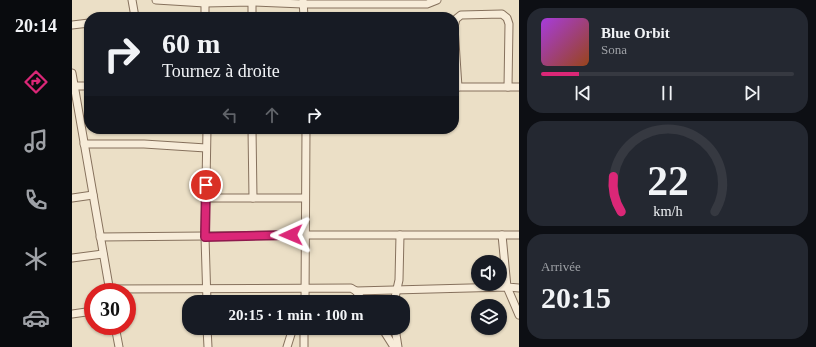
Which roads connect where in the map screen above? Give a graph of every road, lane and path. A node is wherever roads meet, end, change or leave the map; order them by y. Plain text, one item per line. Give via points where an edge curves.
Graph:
1 (132, 0) edge
2 (156, 0) edge
3 (437, 0) edge
4 (252, 2) junction
5 (303, 2) edge
6 (205, 3) junction
7 (134, 12) edge
8 (205, 12) edge
9 (252, 12) edge
10 (304, 12) edge
11 (459, 17) edge
12 (84, 24) edge
13 (72, 25) edge
14 (72, 73) edge
15 (73, 86) edge
16 (84, 86) edge
17 (459, 87) edge
18 (508, 87) junction
19 (519, 87) edge
20 (207, 134) edge
21 (252, 134) edge
22 (306, 134) edge
23 (84, 144) junction
24 (206, 148) junction
25 (93, 195) junction
26 (72, 198) edge
27 (206, 198) junction
28 (253, 198) junction
29 (305, 198) junction
30 (305, 235) junction
31 (400, 235) junction
32 (502, 235) junction
33 (519, 235) edge
34 (100, 237) junction
35 (205, 237) junction
36 (103, 254) junction
37 (504, 255) edge
38 (72, 257) edge
39 (108, 283) edge
40 (206, 288) junction
41 (306, 288) junction
42 (507, 288) joint
43 (519, 288) edge
44 (136, 289) edge
45 (471, 289) edge
46 (396, 290) junction
47 (356, 291) junction
48 (206, 295) edge
49 (304, 295) edge
50 (306, 295) edge
51 (359, 295) edge
52 (395, 295) edge
53 (84, 312) edge
54 (72, 314) edge
55 (519, 315) edge
56 (117, 335) edge
57 (208, 335) edge
58 (291, 335) edge
59 (304, 335) edge
60 (386, 335) edge
61 (396, 335) edge
62 (119, 347) edge
63 (208, 347) edge
64 (287, 347) edge
65 (304, 347) edge
66 (394, 347) edge
67 (398, 347) edge

1 - 7 street
2 - 6 street
3 - 5 street via 427,4
4 - 5 street
4 - 6 street
4 - 9 street
5 - 10 street
6 - 8 street
11 - 18 street via 502,14 507,18
12 - 13 street
14 - 15 street
15 - 16 street
15 - 23 street
17 - 18 street
18 - 19 street
20 - 24 street
21 - 28 street
22 - 29 street
23 - 24 street
23 - 25 street
24 - 27 street
25 - 26 street
25 - 34 street
27 - 28 street
27 - 35 street
28 - 29 street
29 - 30 street
30 - 31 street
30 - 35 street
30 - 41 street
31 - 32 street
31 - 46 street via 399,280
32 - 33 street
32 - 37 street
34 - 35 street
34 - 36 street
35 - 40 street
36 - 38 street
36 - 39 street
40 - 41 street
40 - 44 street
40 - 48 street
41 - 47 street via 351,288
41 - 49 street
41 - 50 street
42 - 43 street
42 - 55 street
45 - 46 street
46 - 47 street
46 - 52 street
47 - 51 street
53 - 54 street
56 - 62 street
57 - 63 street
58 - 64 street
59 - 65 street
60 - 66 street
61 - 67 street

